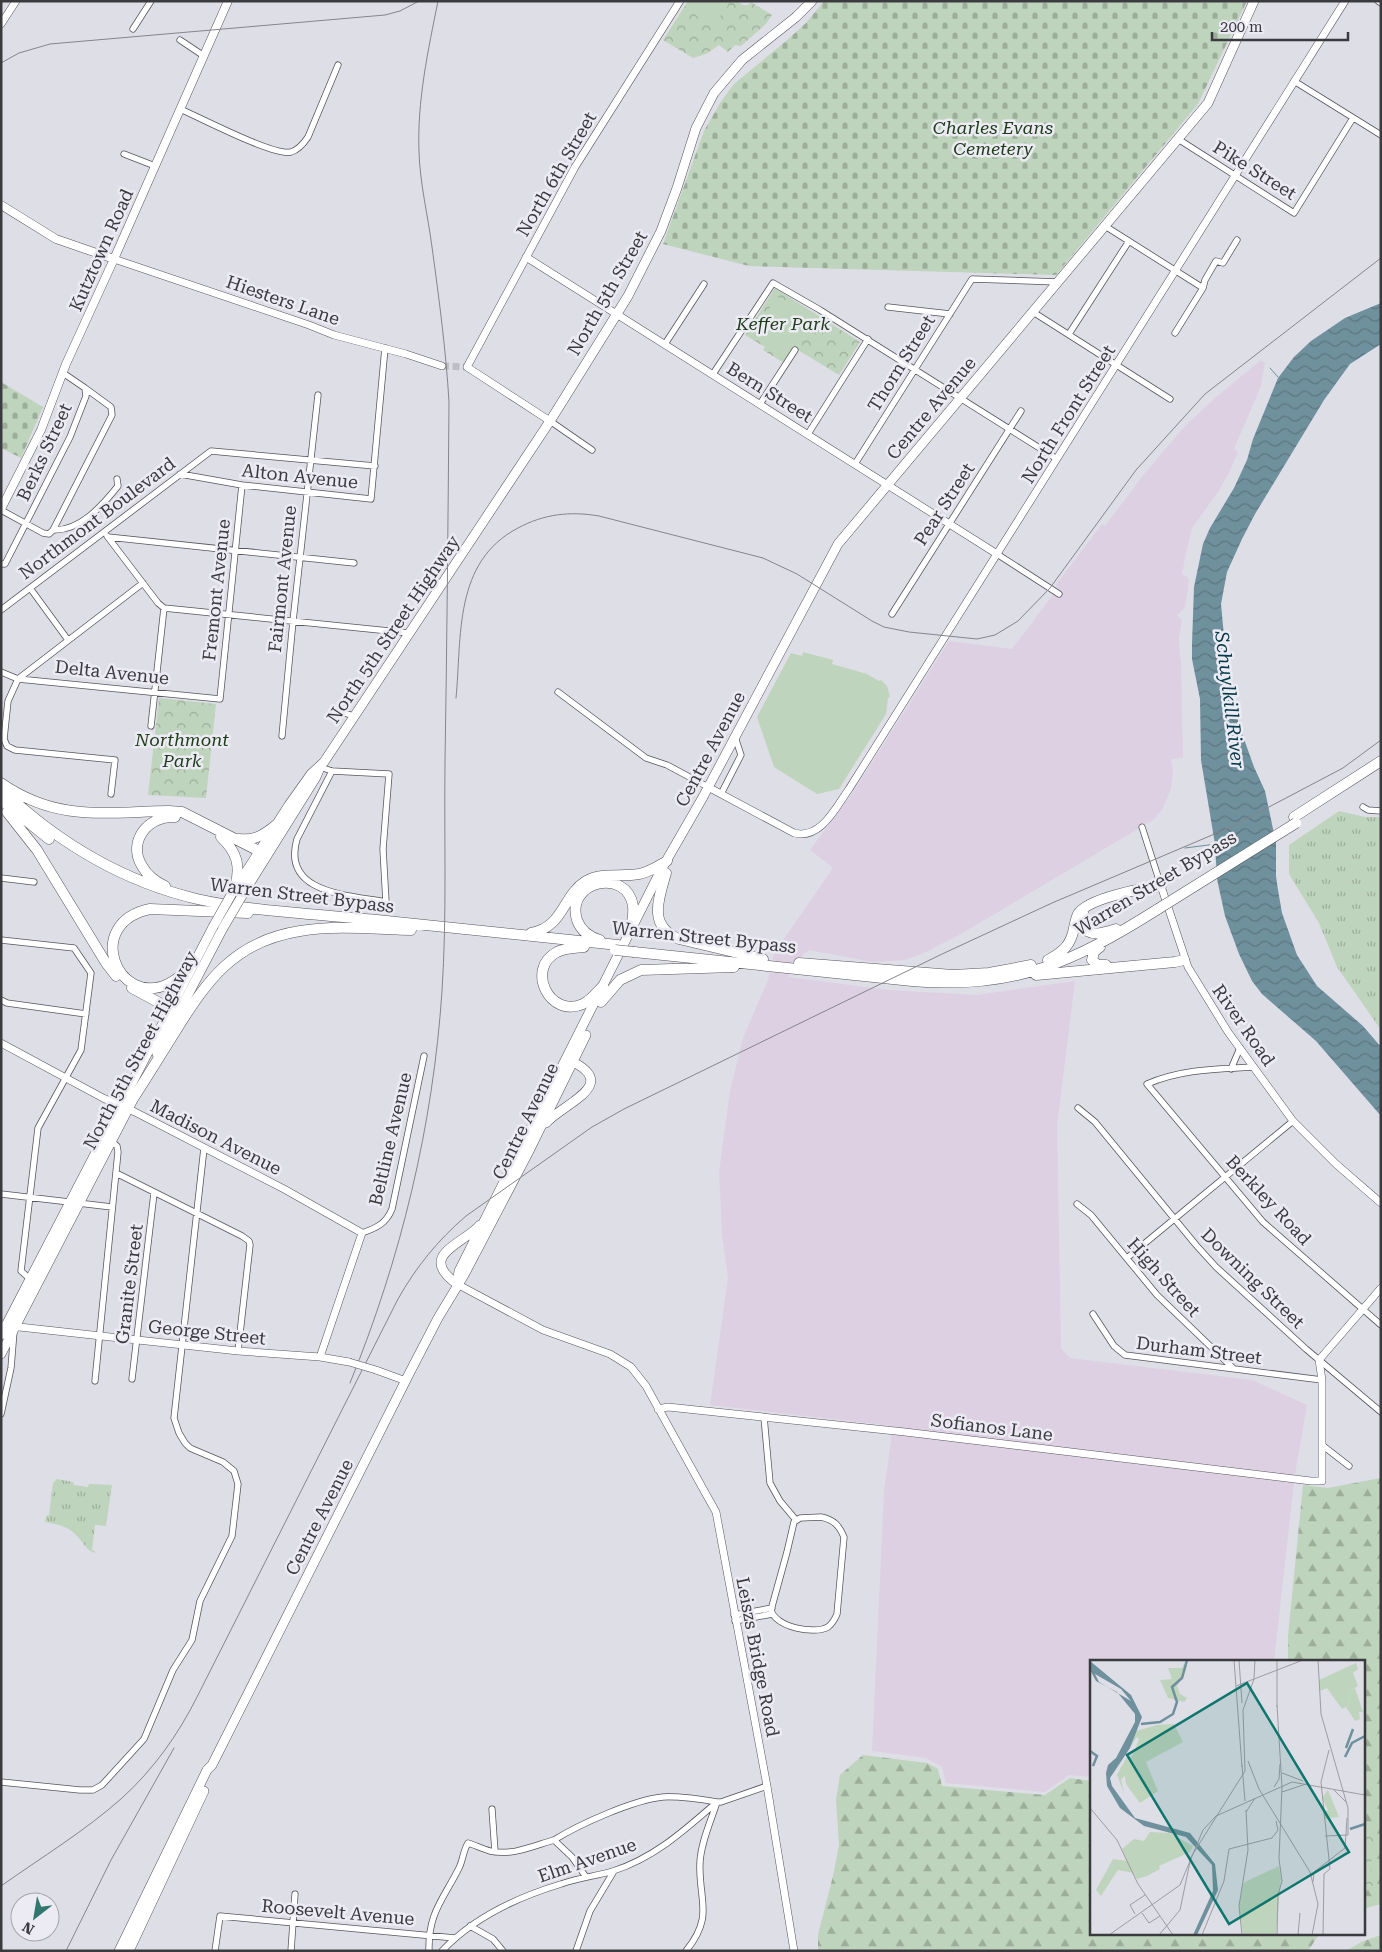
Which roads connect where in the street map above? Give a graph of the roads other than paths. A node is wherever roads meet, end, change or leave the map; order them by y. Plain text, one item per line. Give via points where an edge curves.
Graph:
1 (16, 1) edge
2 (151, 1) edge
3 (228, 1) edge
4 (680, 1) edge
5 (812, 1) edge
6 (1254, 1) edge
7 (1345, 1) edge
8 (1, 24) edge
9 (133, 30) dead end
10 (180, 40) dead end
11 (204, 56) junction
12 (338, 65) dead end
13 (1294, 81) junction
14 (180, 109) junction
15 (1353, 118) junction
16 (1381, 135) edge
17 (1178, 139) junction
18 (124, 154) dead end
19 (155, 166) junction
20 (1235, 176) junction
21 (1, 205) edge
22 (1105, 226) junction
23 (1237, 240) dead end
24 (1129, 241) junction
25 (526, 257) junction
26 (114, 259) junction
27 (1175, 270) junction
28 (1058, 282) junction
29 (704, 284) dead end
30 (1203, 288) junction
31 (888, 307) dead end
32 (1033, 312) junction
33 (617, 314) junction
34 (950, 314) junction
35 (1175, 333) dead end
36 (1069, 334) junction
37 (868, 339) junction
38 (665, 344) junction
39 (385, 348) junction
40 (795, 350) dead end
41 (1116, 364) junction
42 (442, 366) tunnel mouth
43 (915, 369) junction
44 (63, 373) junction
45 (713, 374) junction
46 (85, 388) junction
47 (318, 395) dead end
48 (960, 398) junction
49 (1170, 399) dead end
50 (760, 404) junction
51 (1021, 411) dead end
52 (550, 421) junction
53 (1010, 429) junction
54 (808, 434) junction
55 (592, 450) dead end
56 (211, 451) joint
57 (1057, 459) junction
58 (310, 460) junction
59 (855, 464) junction
60 (375, 466) junction
61 (180, 474) junction
62 (117, 478) dead end
63 (888, 484) junction
64 (242, 485) junction
65 (306, 492) junction
66 (492, 508) joint
67 (1, 510) edge
68 (26, 524) junction
69 (950, 524) junction
70 (53, 530) junction
71 (106, 535) junction
72 (235, 550) junction
73 (997, 554) junction
74 (300, 556) junction
75 (354, 563) dead end
76 (1, 564) edge
77 (143, 583) junction
78 (30, 588) junction
79 (1059, 594) dead end
80 (164, 608) junction
81 (1, 610) edge
82 (228, 614) junction
83 (892, 614) dead end
84 (293, 621) junction
85 (409, 633) junction
86 (68, 640) junction
87 (1, 672) edge
88 (18, 679) junction
89 (155, 692) junction
90 (558, 692) dead end
91 (220, 699) joint
92 (338, 711) dead end
93 (354, 716) junction
94 (151, 726) dead end
95 (736, 735) junction
96 (282, 736) dead end
97 (1381, 761) edge
98 (320, 767) junction
99 (1381, 768) edge
100 (332, 771) junction
101 (1, 782) edge
102 (708, 787) junction
103 (1, 789) edge
104 (111, 794) dead end
105 (721, 794) junction
106 (1, 800) edge
107 (1, 805) edge
108 (1363, 807) dead end
109 (1381, 811) edge
110 (1295, 820) junction
111 (276, 825) junction
112 (1142, 827) dead end
113 (220, 837) junction
114 (235, 839) junction
115 (260, 854) junction
116 (668, 861) junction
117 (666, 873) junction
118 (1, 878) edge
119 (34, 882) dead end
120 (1161, 886) junction
121 (241, 888) junction
122 (184, 896) junction
123 (1157, 906) junction
124 (248, 913) junction
125 (1116, 929) junction
126 (411, 930) junction
127 (629, 933) junction
128 (522, 935) junction
129 (1, 940) edge
130 (1108, 940) junction
131 (584, 947) junction
132 (616, 948) junction
133 (1048, 960) junction
134 (1184, 960) junction
135 (194, 961) junction
136 (761, 962) junction
137 (800, 966) junction
138 (1002, 978) junction
139 (603, 986) junction
140 (1, 1000) edge
141 (601, 1002) junction
142 (175, 1008) junction
143 (86, 1014) junction
144 (1, 1042) edge
145 (1240, 1048) junction
146 (424, 1056) dead end
147 (570, 1060) junction
148 (1253, 1067) junction
149 (1231, 1069) junction
150 (67, 1077) junction
151 (134, 1097) junction
152 (124, 1107) junction
153 (1078, 1108) dead end
154 (1293, 1121) junction
155 (539, 1130) junction
156 (111, 1141) junction
157 (204, 1148) junction
158 (116, 1173) junction
159 (1225, 1178) junction
160 (154, 1193) junction
161 (1, 1194) edge
162 (30, 1198) junction
163 (1381, 1203) edge
164 (74, 1204) junction
165 (1077, 1204) dead end
166 (112, 1207) junction
167 (197, 1214) junction
168 (488, 1215) junction
169 (1175, 1219) junction
170 (362, 1233) junction
171 (1127, 1258) junction
172 (30, 1279) junction
173 (457, 1284) junction
174 (1381, 1288) edge
175 (1362, 1309) junction
176 (1093, 1314) dead end
177 (1381, 1325) edge
178 (7, 1326) edge
179 (1, 1335) edge
180 (100, 1336) junction
181 (138, 1340) junction
182 (182, 1345) junction
183 (238, 1351) junction
184 (1, 1354) edge
185 (320, 1357) junction
186 (1319, 1360) junction
187 (1233, 1368) junction
188 (132, 1379) dead end
189 (1322, 1380) junction
190 (95, 1381) dead end
191 (406, 1381) junction
192 (658, 1409) junction
193 (1381, 1412) edge
194 (1, 1414) edge
195 (764, 1417) junction
196 (1322, 1445) junction
197 (1349, 1466) dead end
198 (796, 1520) junction
199 (772, 1611) junction
200 (735, 1618) junction
201 (212, 1765) junction
202 (1, 1782) edge
203 (767, 1786) junction
204 (717, 1802) junction
205 (492, 1809) dead end
206 (554, 1840) junction
207 (495, 1852) junction
208 (614, 1871) junction
209 (586, 1877) junction
210 (296, 1894) dead end
211 (293, 1923) junction
212 (470, 1926) junction
213 (430, 1935) junction
214 (455, 1938) junction
215 (119, 1951) edge
216 (129, 1951) edge
217 (216, 1951) edge
218 (290, 1951) edge
219 (430, 1951) edge
220 (442, 1951) edge
221 (503, 1951) edge
222 (576, 1951) edge
223 (686, 1951) edge
224 (794, 1951) edge

1 - 8 street
2 - 9 street
3 - 11 main road, Kutztown Road
4 - 25 street, North 6th Street via 575,167
5 - 33 main road, North 5th Street via 742,60 714,93 696,128 661,231 639,278
6 - 17 main road, Centre Avenue via 1208,103
7 - 13 street, North Front Street
10 - 11 street
11 - 14 main road, Kutztown Road
12 - 14 street via 308,137 291,152 273,150
13 - 15 street
13 - 20 street, North Front Street
14 - 19 main road, Kutztown Road
15 - 16 street
15 - 20 street, Pike Street via 1294,213
17 - 20 street, Pike Street
17 - 22 main road, Centre Avenue
18 - 19 street
19 - 26 main road, Kutztown Road
20 - 27 street, North Front Street
21 - 26 main road via 56,239
22 - 24 street
22 - 28 main road, Centre Avenue
23 - 30 street via 1223,263 1216,261 1204,280
24 - 27 street
24 - 36 street
25 - 33 street, Bern Street
25 - 52 street, North 6th Street via 467,367
26 - 39 street, Hiesters Lane via 334,335
26 - 44 main road, Kutztown Road
27 - 30 street
27 - 41 street, North Front Street
28 - 32 main road, Centre Avenue
28 - 34 street, Thorn Street via 972,279
29 - 38 street
30 - 35 street
31 - 34 street
32 - 36 street
32 - 48 main road, Centre Avenue
33 - 38 street, Bern Street
33 - 52 main road, North 5th Street
34 - 43 street, Thorn Street
36 - 41 street
37 - 43 street
37 - 45 street via 772,283
37 - 54 street
38 - 45 street, Bern Street
39 - 42 street, Hiesters Lane
39 - 60 street
40 - 50 street
41 - 49 street
41 - 57 street, North Front Street
43 - 48 street
43 - 59 street, Thorn Street
44 - 46 street, Berks Street
44 - 67 main road, Kutztown Road via 41,430
45 - 50 street, Bern Street
46 - 68 street, Berks Street via 86,396 70,438
46 - 70 street via 111,407 112,415
47 - 58 street, Fairmont Avenue
48 - 53 street
48 - 63 main road, Centre Avenue
50 - 54 street, Bern Street
51 - 53 street, Pear Street
52 - 55 street
52 - 66 main road, North 5th Street
53 - 57 street
53 - 69 street, Pear Street
54 - 59 street, Bern Street
56 - 58 street, Alton Avenue
56 - 61 street, Northmont Boulevard
57 - 73 street, North Front Street
58 - 60 street, Alton Avenue
58 - 65 street, Fairmont Avenue
59 - 63 street, Bern Street
60 - 65 street, Alton Avenue via 371,499
61 - 64 street, Alton Avenue
61 - 71 street, Northmont Boulevard
62 - 70 street via 118,486 105,502 74,526
63 - 69 street, Bern Street
63 - 95 main road, Centre Avenue via 838,544
64 - 65 street, Alton Avenue
64 - 72 street, Fremont Avenue
65 - 74 street, Fairmont Avenue
66 - 85 main road, North 5th Street Highway
67 - 68 street
68 - 70 street via 43,534
68 - 76 street, Berks Street via 5,564
69 - 73 street, Bern Street
69 - 83 street, Pear Street
71 - 72 street
71 - 77 street
71 - 78 street, Northmont Boulevard
72 - 74 street
72 - 82 street, Fremont Avenue
73 - 79 street
73 - 105 street, North Front Street via 849,789 820,828 808,834 794,832
74 - 75 street
74 - 84 street, Fairmont Avenue
77 - 80 street
77 - 86 street
78 - 81 street, Northmont Boulevard
78 - 86 street
80 - 82 street
80 - 89 street
82 - 84 street
82 - 91 street, Fremont Avenue
84 - 85 street
84 - 96 street, Fairmont Avenue
85 - 93 main road, North 5th Street Highway
86 - 88 street
87 - 88 street, Delta Avenue
88 - 89 street, Delta Avenue
88 - 104 street via 8,701 4,739 7,746 115,760
89 - 91 street, Delta Avenue
89 - 94 street
90 - 102 street via 646,758 667,765
92 - 93 street
93 - 98 main road, North 5th Street Highway
95 - 102 main road, Centre Avenue
95 - 105 street via 741,755
97 - 110 highway, Warren Street Bypass
98 - 100 street
98 - 111 main road, North 5th Street Highway via 311,774
98 - 115 main road, North 5th Street Highway
99 - 110 highway, Warren Street Bypass
100 - 100 street via 297,839 296,864 305,879 316,887 386,902 383,843 389,774
101 - 114 highway via 28,799 54,809 81,813 177,812
102 - 105 street
102 - 116 main road, Centre Avenue
103 - 122 highway, Warren Street Bypass via 48,830 92,858 138,881
106 - 124 highway, Warren Street Bypass via 60,847 118,880 182,902
107 - 142 highway via 37,850 116,976 126,985
108 - 109 street
110 - 123 highway, Warren Street Bypass, bridge
111 - 114 highway via 256,838
111 - 115 main road, North 5th Street Highway
112 - 120 street, River Road
113 - 115 highway
113 - 121 highway via 237,858
113 - 122 highway via 172,816 156,820 141,833 137,852 144,869 159,883
114 - 115 highway
115 - 121 main road, North 5th Street Highway
116 - 117 main road, Centre Avenue
116 - 127 main road, Centre Avenue
116 - 128 highway via 642,874 601,876 588,880 550,926
117 - 136 highway via 657,910 668,933
117 - 141 main road, Centre Avenue
118 - 119 street
120 - 125 highway via 1091,907 1082,916 1081,925 1090,933 1101,934
120 - 133 highway via 1086,906 1077,916 1068,945
120 - 134 street, River Road
121 - 135 main road, North 5th Street Highway, bridge
121 - 142 main road, North 5th Street Highway, bridge via 223,928
122 - 128 highway, Warren Street Bypass via 249,907
123 - 125 highway, Warren Street Bypass
123 - 130 highway, Warren Street Bypass
124 - 126 highway, Warren Street Bypass
124 - 135 highway via 145,910 124,921 113,939 112,954 117,968 126,979 143,987 168,984
125 - 133 highway, Warren Street Bypass
126 - 131 highway, Warren Street Bypass
126 - 151 highway via 306,930 273,938 244,952 224,966 202,990
127 - 132 highway via 633,905 623,888 602,882 584,891 576,908 580,927
127 - 139 main road, Centre Avenue
128 - 132 highway, Warren Street Bypass
129 - 143 street via 74,948 91,973
130 - 134 highway via 1093,955 1092,960 1096,964
130 - 138 highway, Warren Street Bypass via 1063,962
131 - 132 highway, Warren Street Bypass
131 - 139 highway via 561,951 549,960 542,974 546,992 556,1003 574,1006 589,1000
132 - 136 highway, Warren Street Bypass, bridge
133 - 137 highway, Warren Street Bypass via 1013,969 965,975
134 - 138 highway
134 - 145 street, River Road
135 - 142 main road, North 5th Street Highway
136 - 137 highway, Warren Street Bypass
136 - 141 highway via 724,968 641,970 620,980
137 - 138 highway, Warren Street Bypass via 932,983
139 - 147 main road, Centre Avenue
140 - 143 street
141 - 147 main road, Centre Avenue
142 - 151 main road, North 5th Street Highway
142 - 152 main road, North 5th Street Highway
143 - 150 street via 81,1050
144 - 150 street, Madison Avenue
145 - 148 street, River Road
145 - 149 street
146 - 170 street, Beltline Avenue via 392,1209 382,1224
147 - 155 main road, Centre Avenue
147 - 155 main road via 588,1073 588,1090
147 - 168 main road, Centre Avenue
148 - 149 street
148 - 154 street, River Road
149 - 159 street, Berkley Road via 1187,1072 1147,1084
150 - 152 street, Madison Avenue
150 - 162 street via 39,1125
151 - 152 main road, North 5th Street Highway
152 - 156 main road, North 5th Street Highway
152 - 157 street, Madison Avenue
152 - 164 main road, North 5th Street Highway
153 - 169 street, Downing Street via 1095,1122
154 - 159 street
154 - 163 street, River Road
155 - 173 main road, Centre Avenue
156 - 158 street via 118,1149
156 - 164 main road, North 5th Street Highway
157 - 167 street
157 - 170 street, Madison Avenue
158 - 160 street
158 - 166 street
159 - 169 street
159 - 175 street, Berkley Road via 1274,1233
160 - 167 street
160 - 181 street, Granite Street
161 - 162 street
162 - 164 street
162 - 172 street via 22,1271
164 - 166 street
164 - 172 main road, North 5th Street Highway
164 - 178 main road, North 5th Street Highway
165 - 171 street, High Street via 1091,1215
166 - 180 street
167 - 182 street
167 - 183 street via 249,1241
168 - 173 main road, Centre Avenue via 460,1271
168 - 173 main road via 475,1230 444,1254 442,1270
169 - 171 street
169 - 186 street, Downing Street via 1216,1267
170 - 185 street
171 - 187 street, High Street via 1167,1306
172 - 178 main road, North 5th Street Highway
173 - 191 main road, Centre Avenue
173 - 192 street, Leiszs Bridge Road via 543,1330 617,1357 631,1367 646,1386
174 - 175 street
175 - 177 street, Berkley Road
175 - 186 street
176 - 187 street, Durham Street via 1114,1346 1125,1356
178 - 179 main road, North 5th Street Highway
178 - 180 street, George Street
178 - 184 main road, North 5th Street Highway
178 - 194 street via 11,1368
180 - 181 street, George Street
180 - 190 street
181 - 182 street, George Street
181 - 188 street, Granite Street
182 - 183 street, George Street
182 - 202 street via 174,1413 177,1428 190,1448 231,1468 238,1484 232,1536 200,1602 192,1640 173,1670 146,1735 102,1785 93,1790 80,1790
183 - 185 street, George Street
185 - 191 street, George Street, bridge via 349,1362
186 - 189 street
186 - 193 street, Downing Street
187 - 189 street, Durham Street
189 - 196 street
191 - 201 main road, Centre Avenue
192 - 195 street, Sofianos Lane via 668,1407
192 - 200 street, Leiszs Bridge Road via 716,1512
195 - 196 street, Sofianos Lane via 1311,1481 1322,1480
195 - 198 street via 770,1483
196 - 197 street
198 - 199 street via 791,1529
198 - 199 street via 831,1519 844,1537 837,1614 834,1622 819,1630 790,1627
199 - 200 street
200 - 203 street, Leiszs Bridge Road
201 - 215 main road, Centre Avenue
201 - 216 main road, Centre Avenue via 212,1773
203 - 204 street, Elm Avenue
203 - 224 street, Leiszs Bridge Road
204 - 206 street via 676,1797 646,1800
204 - 208 street, Elm Avenue via 669,1843
204 - 223 street via 700,1855 702,1921 697,1936
205 - 207 street
206 - 207 street via 524,1850
206 - 209 street
207 - 213 street via 468,1842 458,1869 435,1910
208 - 209 street, Elm Avenue
208 - 222 street via 590,1911
209 - 212 street, Elm Avenue via 542,1891 495,1911
210 - 211 street
211 - 213 street, Roosevelt Avenue
211 - 217 street, Roosevelt Avenue via 220,1916
211 - 218 street
212 - 214 street, Elm Avenue
212 - 221 street via 493,1939
213 - 214 street, Roosevelt Avenue
213 - 219 street
214 - 220 street, Elm Avenue

